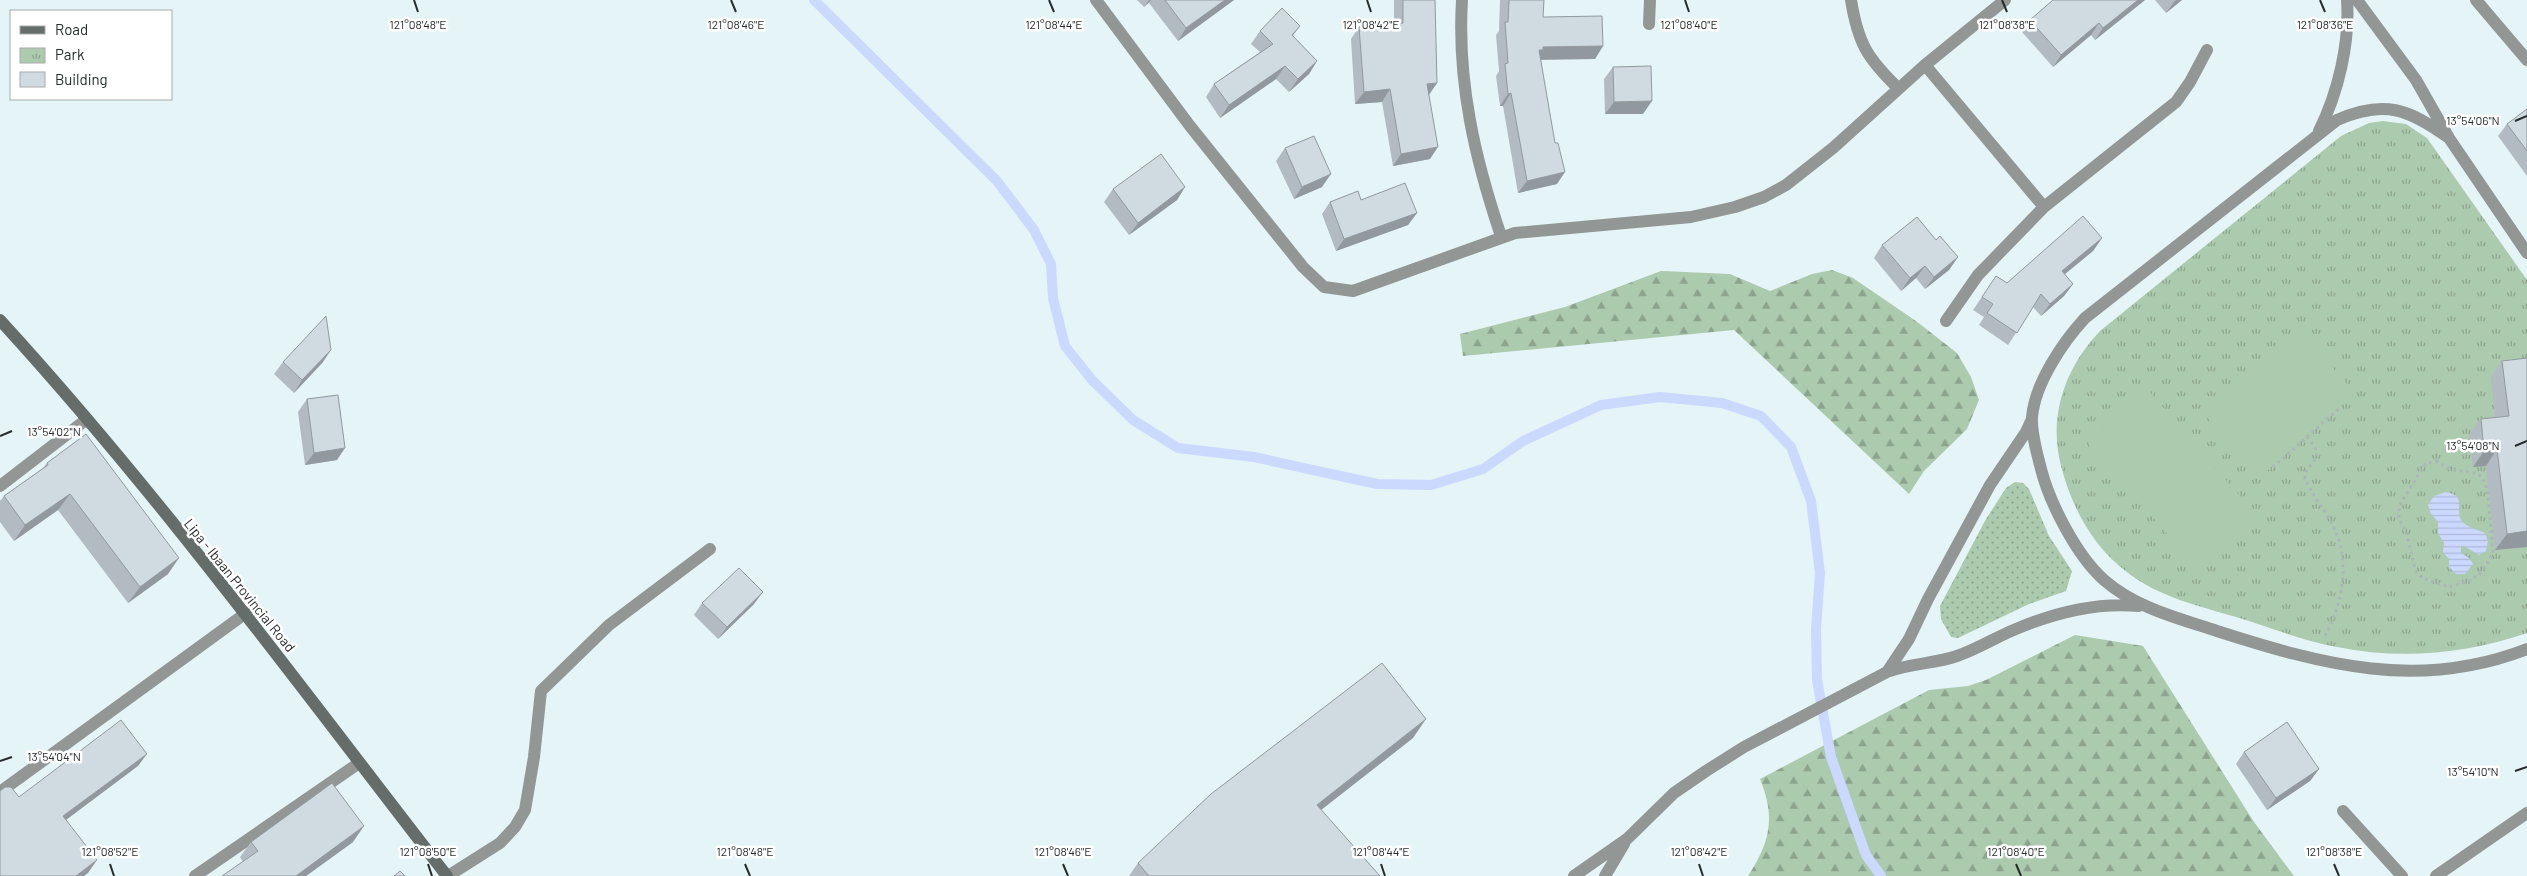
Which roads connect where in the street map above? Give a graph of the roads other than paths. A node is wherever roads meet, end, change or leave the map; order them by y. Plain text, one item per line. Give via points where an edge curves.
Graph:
1 (1096, 0) edge
2 (1462, 0) edge
3 (1650, 0) edge
4 (1851, 0) edge
5 (2005, 0) edge
6 (2348, 0) edge
7 (2357, 0) edge
8 (2476, 0) edge
9 (1649, 24) dead end
10 (2207, 50) dead end
11 (2527, 60) edge
12 (1925, 65) junction
13 (1898, 88) junction
14 (2318, 133) junction
15 (2449, 138) junction
16 (2044, 208) junction
17 (1501, 236) junction
18 (2527, 253) edge
19 (0, 320) edge
20 (1946, 322) dead end
21 (2032, 418) junction
22 (87, 419) junction
23 (0, 486) edge
24 (710, 548) dead end
25 (2144, 606) junction
26 (246, 613) junction
27 (2527, 649) edge
28 (1884, 674) junction
29 (359, 763) junction
30 (0, 792) edge
31 (2343, 811) dead end
32 (2527, 813) edge
33 (1627, 839) junction
34 (194, 876) edge
35 (448, 876) edge
36 (1574, 876) edge
37 (1604, 876) edge
38 (2402, 876) edge
39 (2436, 876) edge

1 - 17 street via 1251,204 1302,267 1324,287 1353,291 1368,287
2 - 17 street via 1461,57 1467,107 1475,154
3 - 9 street
4 - 13 street via 1862,46
5 - 12 street
6 - 14 street via 2338,78
7 - 15 street via 2416,80
8 - 11 street
10 - 16 street via 2176,102
12 - 13 street
12 - 16 street
13 - 17 street via 1833,148 1786,186 1764,197 1691,217
14 - 15 street via 2353,113 2385,108 2422,119
14 - 21 street via 2085,318 2069,336 2047,375
15 - 18 street
16 - 20 street via 1978,275
19 - 22 main road, Lipa - Ibaan Provincial Road
21 - 25 street via 2044,480 2077,546 2103,579
21 - 28 street via 1990,486 1909,639
22 - 23 street
22 - 26 main road, Lipa - Ibaan Provincial Road
24 - 35 street via 610,625 541,691 525,810 500,843
25 - 27 street via 2313,660 2369,669 2419,672 2481,664
25 - 28 street via 2110,604 2070,610 1948,659 1902,666
26 - 29 main road, Lipa - Ibaan Provincial Road
26 - 30 street
28 - 33 street via 1744,747 1674,793
29 - 34 street
29 - 35 main road, Lipa - Ibaan Provincial Road
31 - 38 street
32 - 39 street
33 - 36 street
33 - 37 street

